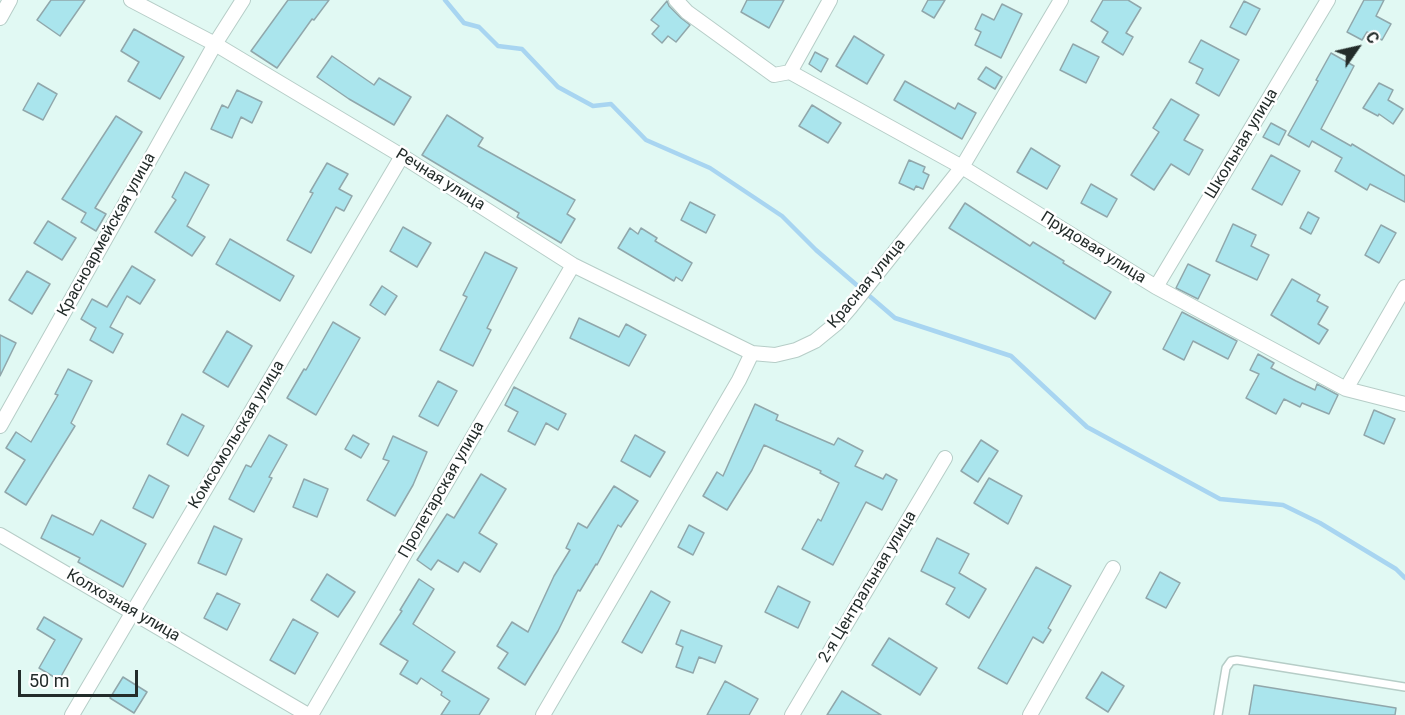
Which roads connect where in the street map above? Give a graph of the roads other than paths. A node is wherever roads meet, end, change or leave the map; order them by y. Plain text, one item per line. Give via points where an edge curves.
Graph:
1 (10, 0) edge
2 (131, 0) edge
3 (243, 0) edge
4 (676, 0) edge
5 (830, 0) edge
6 (1062, 0) edge
7 (1328, 0) edge
8 (0, 18) edge
9 (215, 44) junction
10 (790, 72) junction
11 (402, 156) junction
12 (962, 167) junction
13 (573, 265) junction
14 (1156, 287) junction
15 (1405, 287) edge
16 (752, 353) junction
17 (1346, 389) junction
18 (1405, 404) edge
19 (0, 426) edge
20 (945, 458) dead end
21 (0, 535) edge
22 (1113, 568) dead end
23 (133, 611) junction
24 (1405, 687) edge
25 (72, 715) edge
26 (310, 715) edge
27 (543, 715) edge
28 (792, 715) edge
29 (1030, 715) edge
30 (1218, 715) edge

1 - 8 street
2 - 9 street, Речная улица
3 - 9 street, Красноармейская улица
4 - 10 street, Прудовая улица via 774,75
5 - 10 street
6 - 12 street, Красная улица
7 - 14 street, Школьная улица
9 - 11 street, Речная улица
9 - 19 street, Красноармейская улица
10 - 12 street, Прудовая улица
11 - 13 street, Речная улица
11 - 23 street, Комсомольская улица
12 - 14 street, Прудовая улица
12 - 16 street, Красная улица via 830,329 796,350 775,355
13 - 16 street, Речная улица
13 - 26 street, Пролетарская улица
14 - 17 street, Прудовая улица
15 - 17 street
16 - 27 street
17 - 18 street, Прудовая улица
20 - 28 street, 2-я Центральная улица
21 - 23 street, Колхозная улица
22 - 29 street
23 - 25 street, Комсомольская улица
23 - 26 street, Колхозная улица
24 - 30 lane via 1237,660 1226,668

